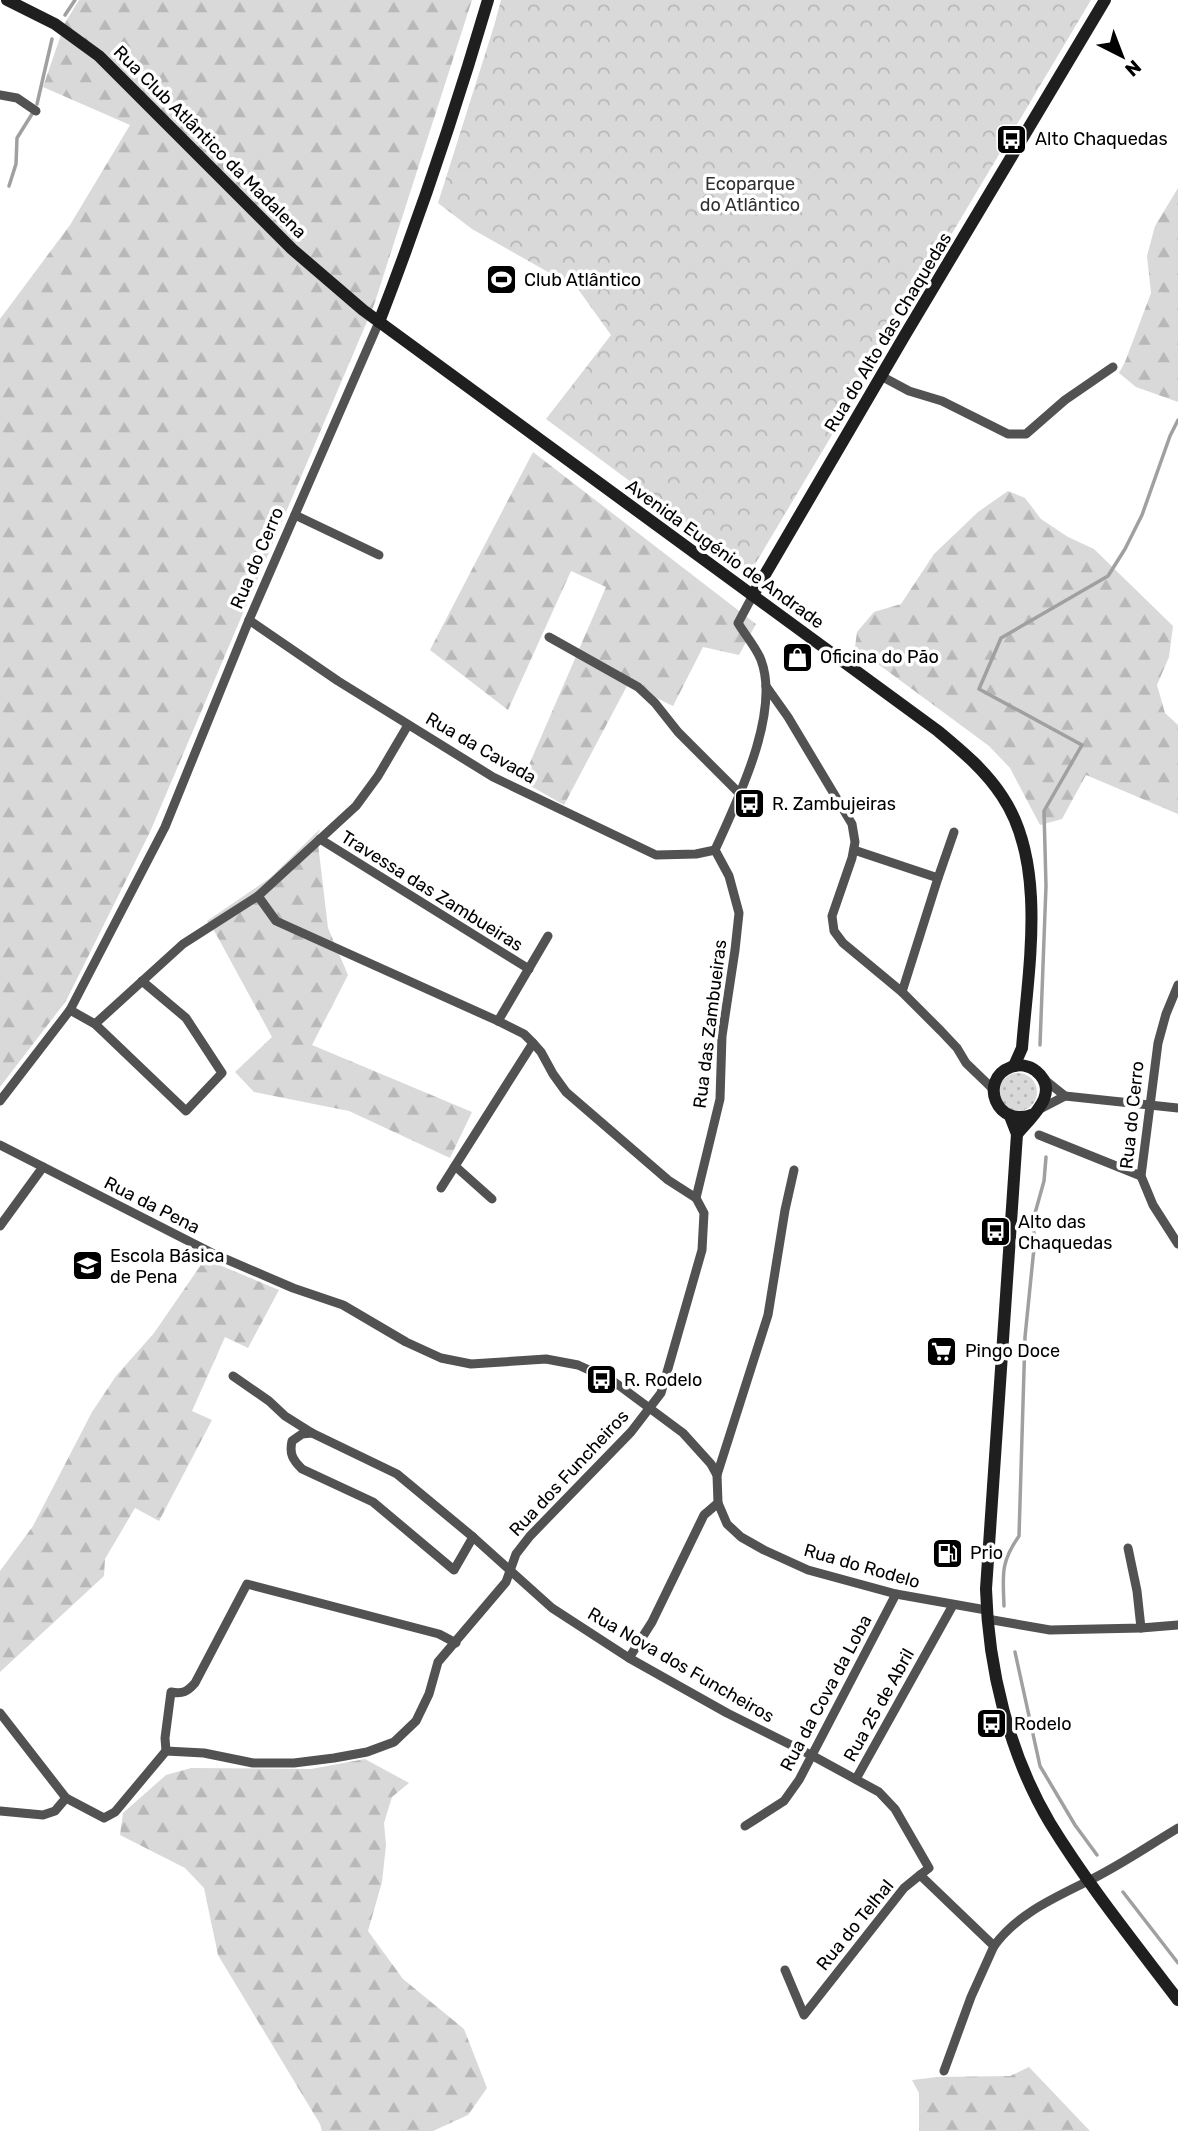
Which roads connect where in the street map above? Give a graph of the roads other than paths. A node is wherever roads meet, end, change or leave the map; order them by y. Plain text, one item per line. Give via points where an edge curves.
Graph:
1 (7, 0) edge
2 (488, 0) edge
3 (1105, 0) edge
4 (0, 95) edge
5 (36, 111) dead end
6 (379, 322) junction
7 (1113, 367) dead end
8 (881, 376) junction
9 (295, 515) junction
10 (379, 555) dead end
11 (753, 595) junction
12 (249, 620) junction
13 (549, 637) dead end
14 (766, 686) junction
15 (408, 725) junction
16 (740, 794) junction
17 (954, 832) dead end
18 (320, 839) junction
19 (715, 850) junction
20 (854, 850) junction
21 (939, 878) junction
22 (258, 895) junction
23 (548, 936) dead end
24 (528, 969) junction
25 (142, 981) junction
26 (1178, 985) edge
27 (902, 992) junction
28 (70, 1010) junction
29 (498, 1021) junction
30 (95, 1024) junction
31 (533, 1043) junction
32 (1022, 1048) junction
33 (1014, 1066) junction
34 (1030, 1067) junction
35 (976, 1073) junction
36 (1000, 1074) junction
37 (1042, 1078) junction
38 (993, 1089) junction
39 (1065, 1097) junction
40 (0, 1101) edge
41 (1149, 1104) junction
42 (1178, 1108) edge
43 (1037, 1112) junction
44 (1010, 1116) junction
45 (1017, 1134) junction
46 (1039, 1135) dead end
47 (0, 1145) edge
48 (455, 1166) junction
49 (43, 1167) junction
50 (794, 1170) dead end
51 (1141, 1176) junction
52 (441, 1188) dead end
53 (696, 1198) junction
54 (492, 1199) dead end
55 (0, 1226) edge
56 (1178, 1244) edge
57 (233, 1376) dead end
58 (649, 1408) junction
59 (312, 1433) junction
60 (717, 1475) junction
61 (718, 1503) junction
62 (473, 1537) junction
63 (1128, 1548) dead end
64 (510, 1571) junction
65 (896, 1594) junction
66 (953, 1605) junction
67 (987, 1615) junction
68 (1178, 1625) edge
69 (1141, 1628) junction
70 (456, 1643) junction
71 (629, 1658) junction
72 (0, 1713) edge
73 (166, 1751) junction
74 (813, 1756) junction
75 (856, 1779) junction
76 (66, 1798) junction
77 (0, 1811) edge
78 (745, 1826) dead end
79 (1178, 1828) edge
80 (920, 1875) junction
81 (1089, 1881) junction
82 (994, 1946) junction
83 (785, 1970) dead end
84 (1178, 2000) edge
85 (944, 2070) dead end

1 - 6 main road, Rua Club Atlântico da Madalena via 55,24 100,56 292,249
2 - 6 main road, Rua do Cerro via 411,241
3 - 8 main road, Rua do Alto das Chaquedas
4 - 5 street via 17,98
6 - 9 street, Rua do Cerro
6 - 11 main road, Avenida Eugénio de Andrade
7 - 8 street via 1026,434 1008,434
8 - 11 main road, Rua do Alto das Chaquedas
9 - 10 street
9 - 12 street, Rua do Cerro
11 - 14 street, Rua do Alto das Chaquedas via 738,623 761,659
11 - 32 main road, Avenida Eugénio de Andrade via 938,731 976,762 1003,796 1020,831 1030,871 1032,907
12 - 15 street, Rua da Cavada
12 - 28 street, Rua do Cerro via 165,827
13 - 16 street via 638,687
14 - 16 street via 754,759
14 - 20 street via 852,824
15 - 18 street via 356,806
15 - 19 street, Rua da Cavada via 493,777 656,855
16 - 19 street
17 - 21 street
18 - 22 street
18 - 24 street, Travessa das Zambueiras
19 - 53 street, Rua das Zambueiras via 729,876 738,913 722,1036 720,1099
20 - 21 street
20 - 27 street via 832,916 834,931
21 - 27 street
22 - 25 street via 183,944
22 - 29 street via 276,921
23 - 24 street, Travessa das Zambueiras
24 - 29 street, Travessa das Zambueiras
25 - 30 street
25 - 30 street via 186,1018 222,1073 187,1111
26 - 41 street, Rua do Cerro via 1158,1043
27 - 35 street
28 - 30 street
28 - 40 street, Rua do Cerro
29 - 31 street
31 - 48 street
31 - 53 street via 566,1092 668,1180
32 - 33 main road, Avenida Eugénio de Andrade
32 - 34 main road, Avenida Eugénio de Andrade
33 - 34 main road
33 - 36 main road
34 - 37 main road, Avenida Eugénio de Andrade
35 - 36 street
35 - 38 street
36 - 38 main road
37 - 39 street
37 - 43 main road via 1046,1094
38 - 44 main road via 997,1105
39 - 41 street
39 - 43 street
41 - 42 street
41 - 51 street, Rua do Cerro
43 - 44 main road
43 - 45 main road
44 - 45 main road
45 - 67 main road
46 - 51 street
47 - 49 street, Rua da Pena
48 - 52 street
48 - 54 street
49 - 55 street
49 - 58 street, Rua da Pena via 214,1254 343,1305 441,1358 471,1364 546,1359 578,1365 613,1381
50 - 60 street, Rua do Rodelo via 768,1315
51 - 56 street, Rua do Cerro
53 - 58 street, Rua das Zambueiras via 704,1213 702,1250 660,1393
57 - 59 street, Rua Nova dos Funcheiros
58 - 60 street via 683,1433
58 - 64 street, Rua dos Funcheiros via 530,1536
59 - 62 street, Rua Nova dos Funcheiros via 397,1475
59 - 62 street via 292,1441 290,1452 302,1469 373,1502 454,1570
60 - 61 street, Rua do Rodelo
61 - 65 street, Rua do Rodelo via 727,1524 764,1550 808,1570
61 - 71 street via 704,1515 652,1622
62 - 64 street, Rua Nova dos Funcheiros
63 - 69 street
64 - 70 street, Rua dos Funcheiros
64 - 71 street, Rua Nova dos Funcheiros via 552,1608
65 - 66 street, Rua do Rodelo
65 - 74 street, Rua da Cova da Loba
66 - 67 street, Rua do Rodelo
66 - 75 street, Rua 25 de Abril
67 - 69 street, Rua do Rodelo via 1050,1630
67 - 81 main road via 1004,1714 1027,1777 1049,1821
68 - 69 street, Rua do Rodelo
70 - 73 street, Rua dos Funcheiros via 438,1662 416,1721 394,1742 367,1752 294,1763 253,1763
70 - 73 street via 439,1634 247,1584 195,1683 188,1691 171,1692
71 - 74 street, Rua Nova dos Funcheiros
72 - 76 street
73 - 76 street via 115,1812 104,1818
74 - 75 street, Rua 25 de Abril
74 - 78 street, Rua da Cova da Loba via 784,1801
75 - 80 street via 880,1793 895,1809 929,1868
76 - 77 street via 55,1811 43,1815
79 - 81 street
80 - 82 street, Rua do Telhal
80 - 83 street, Rua do Telhal via 904,1888 804,2015
81 - 82 street via 1039,1905
81 - 84 main road
82 - 85 street

